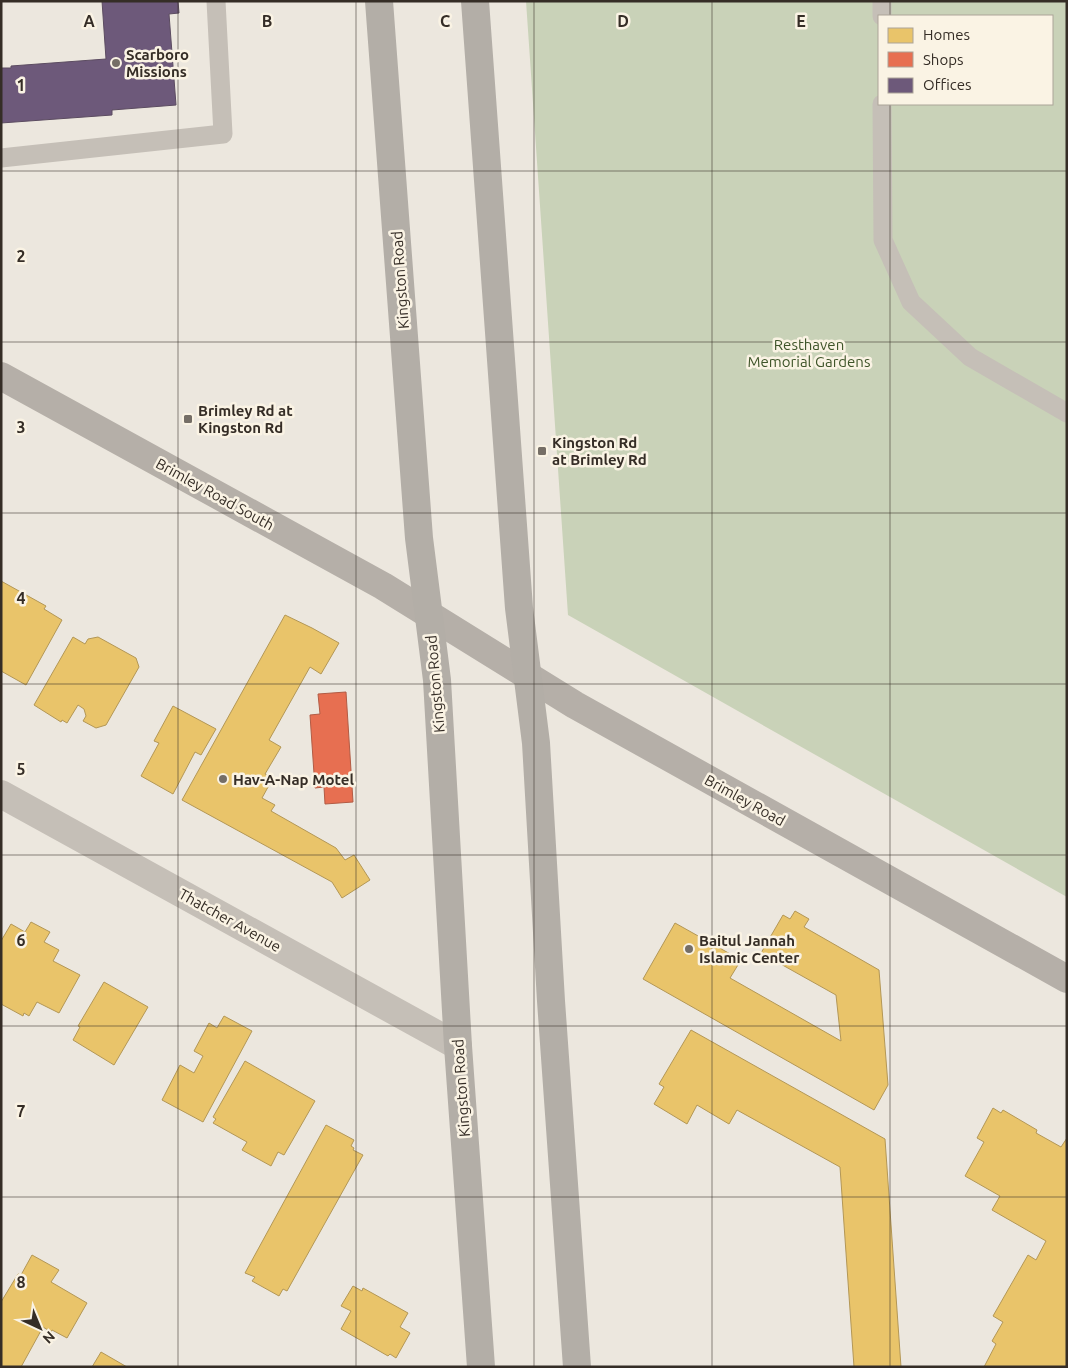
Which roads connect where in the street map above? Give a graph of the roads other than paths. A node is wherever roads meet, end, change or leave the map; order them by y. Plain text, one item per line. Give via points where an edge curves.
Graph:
1 (216, 1) edge
2 (379, 1) edge
3 (475, 1) edge
4 (882, 1) edge
5 (882, 15) edge
6 (882, 105) edge
7 (1, 158) edge
8 (1, 376) edge
9 (1067, 413) edge
10 (428, 613) junction
11 (528, 676) junction
12 (1, 794) edge
13 (1067, 979) edge
14 (458, 1046) junction
15 (481, 1367) edge
16 (577, 1367) edge

1 - 7 lane via 223,134
2 - 10 main road, Kingston Road via 419,538
3 - 11 main road via 519,608
4 - 5 lane
6 - 9 lane via 883,240 911,302 970,357
8 - 10 main road, Brimley Road South
10 - 11 main road, Brimley Road
10 - 14 main road, Kingston Road via 437,680
11 - 13 main road, Brimley Road
11 - 16 main road via 536,743
12 - 14 street, Thatcher Avenue
14 - 15 main road, Kingston Road

